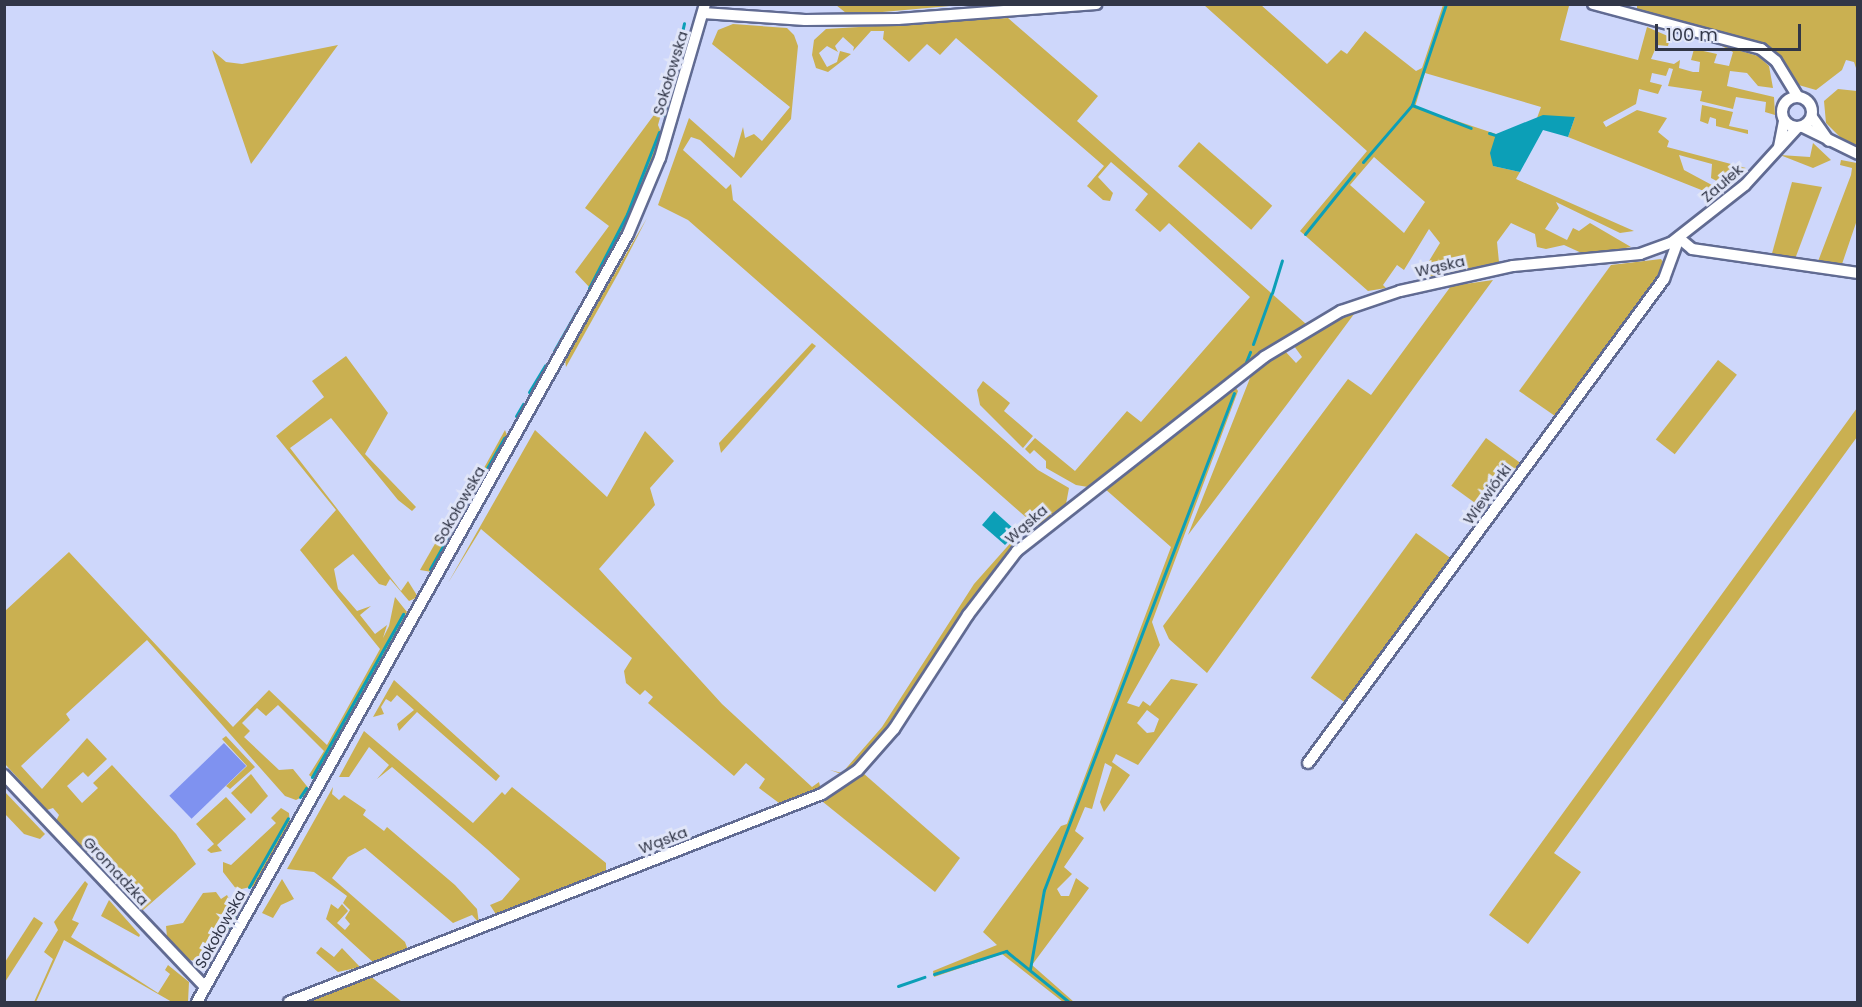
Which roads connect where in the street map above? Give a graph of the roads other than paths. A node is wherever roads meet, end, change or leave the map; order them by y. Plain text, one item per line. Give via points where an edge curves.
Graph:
1 (1096, 4) edge
2 (1593, 4) edge
3 (704, 9) edge
4 (1783, 74) junction
5 (1798, 97) junction
6 (1786, 101) junction
7 (1812, 117) junction
8 (1784, 121) junction
9 (1800, 127) junction
10 (1829, 141) junction
11 (1779, 147) junction
12 (1857, 154) edge
13 (1679, 238) junction
14 (1857, 273) edge
15 (1308, 763) dead end
16 (4, 775) edge
17 (205, 987) junction
18 (197, 1002) edge
19 (289, 1002) edge

1 - 3 street via 898,19 805,20
2 - 4 street via 1758,48 1772,56
3 - 17 street, Sokołowska via 660,158 628,234
4 - 5 street
4 - 6 street
5 - 6 street
5 - 7 street via 1810,104
6 - 8 street
7 - 9 street
7 - 10 street
8 - 9 street
8 - 11 street
9 - 10 street
9 - 11 street, Zaułek
10 - 12 street
11 - 13 street, Zaułek via 1745,185
13 - 14 street via 1692,249
13 - 15 street, Wiewiórki via 1664,279
13 - 19 street, Wąska via 1640,254 1513,266 1419,286 1365,301 1316,324 1231,380 1031,537 986,590 894,729 847,779 773,815
16 - 17 street, Gromadzka
17 - 18 street, Sokołowska

